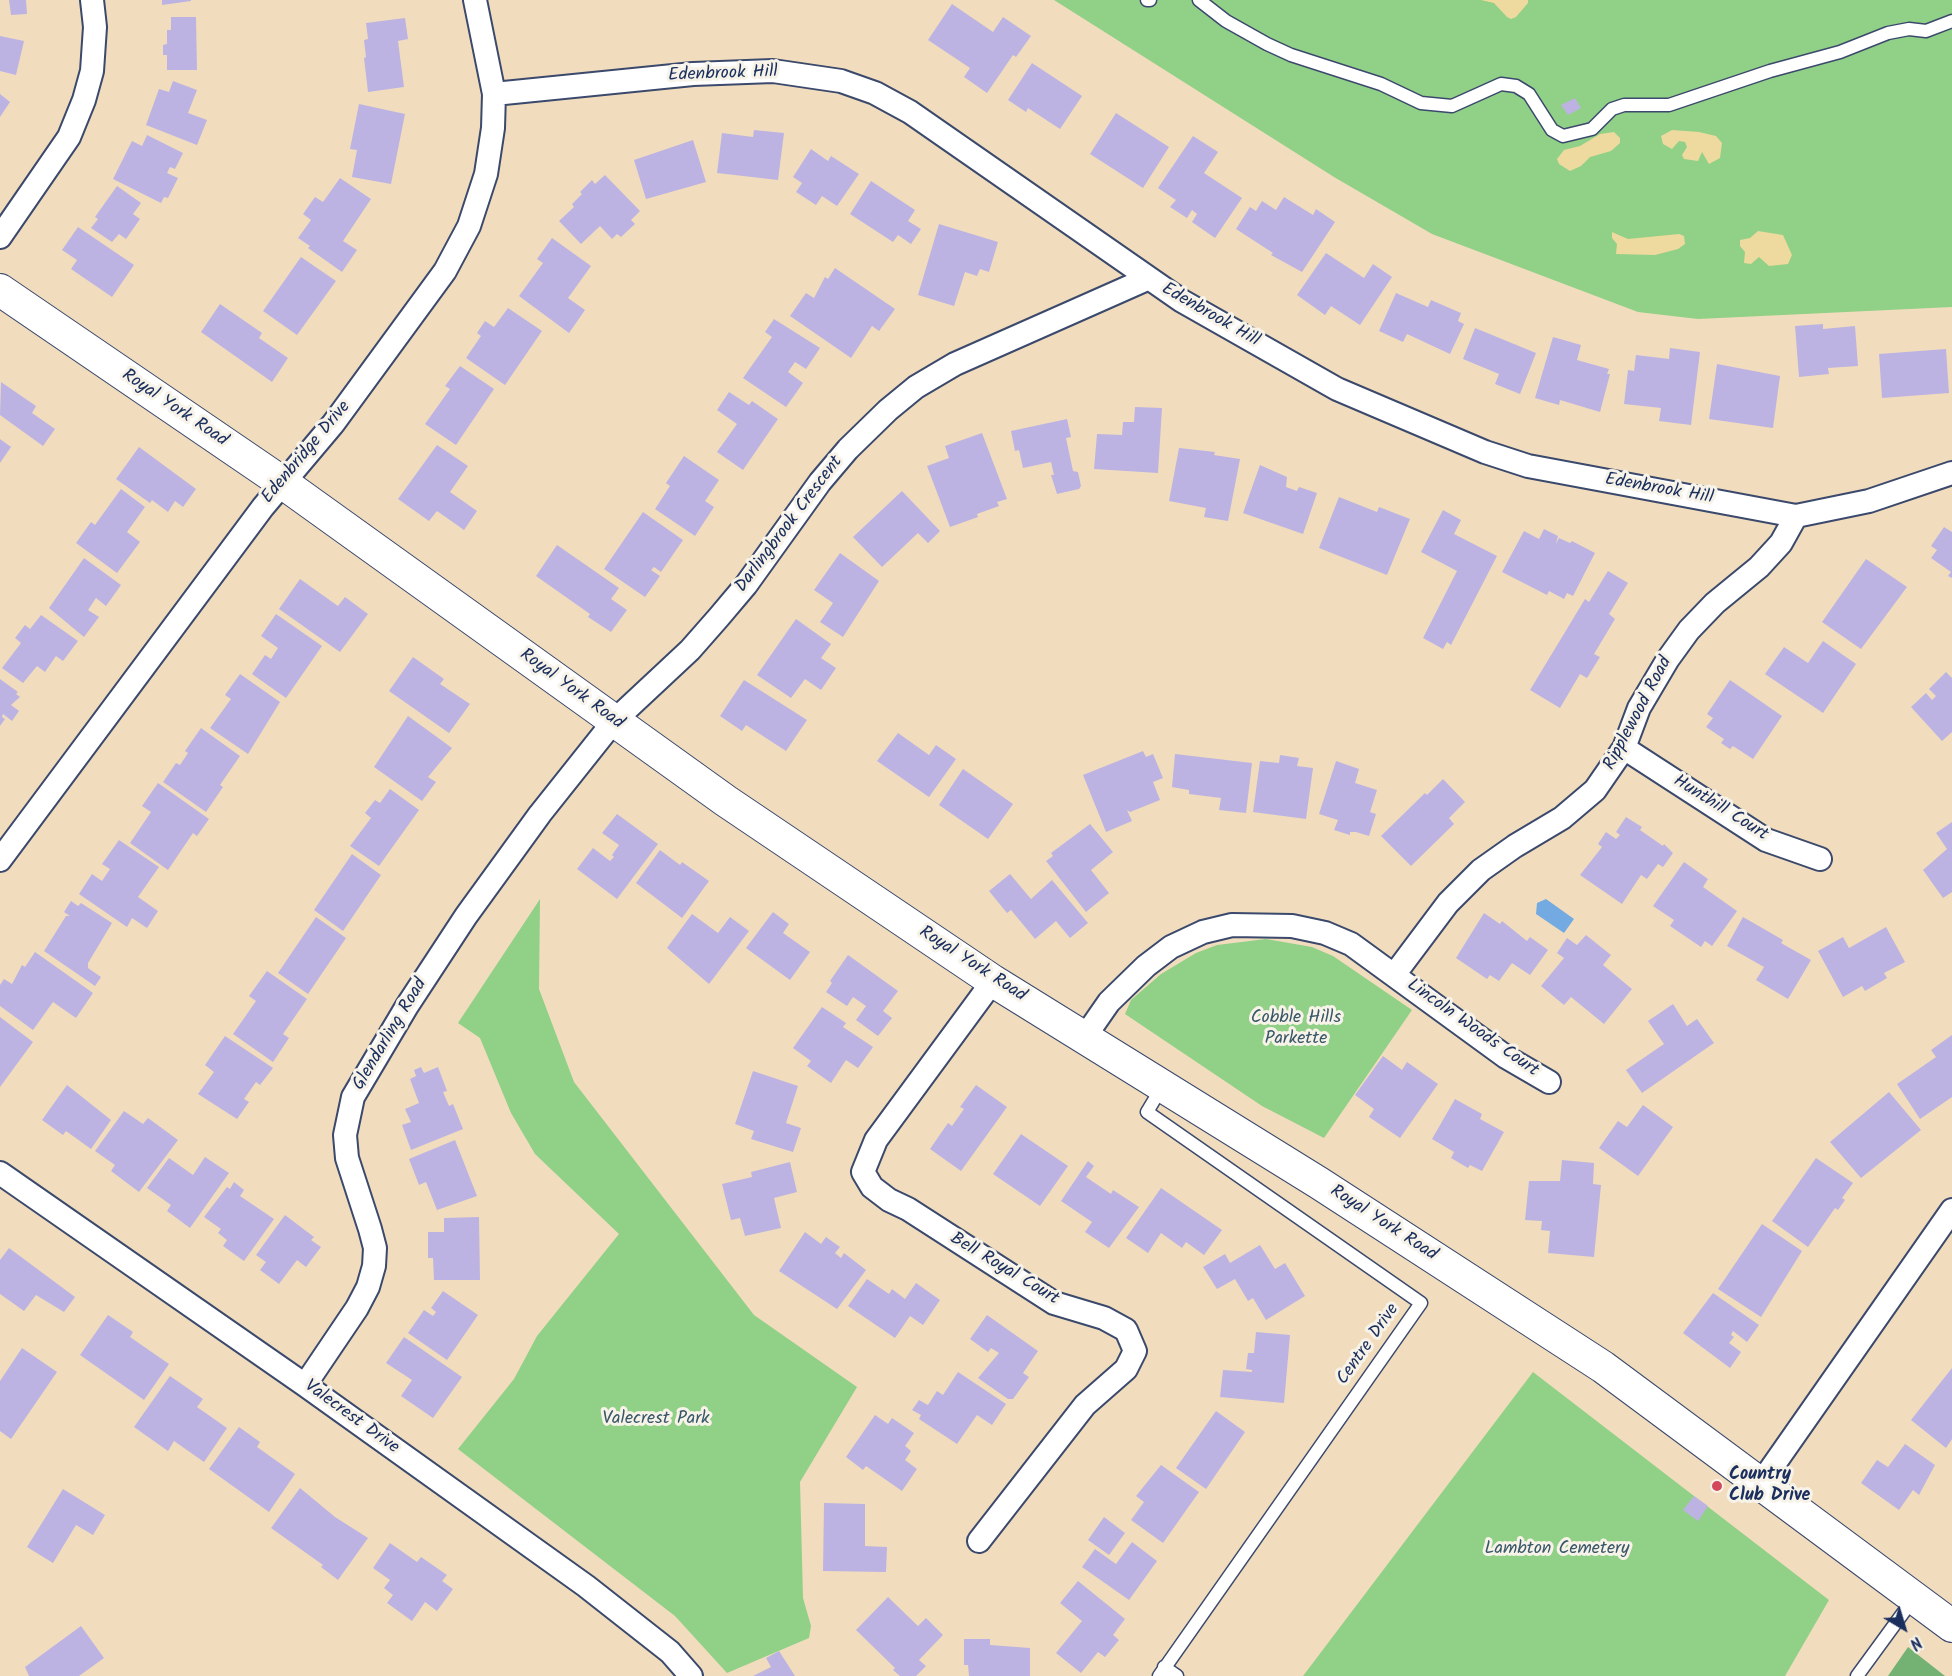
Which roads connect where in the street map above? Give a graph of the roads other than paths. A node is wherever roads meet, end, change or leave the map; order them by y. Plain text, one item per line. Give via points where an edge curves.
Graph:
1 (92, 0) edge
2 (475, 0) edge
3 (1199, 0) edge
4 (1952, 21) edge
5 (494, 94) junction
6 (0, 237) edge
7 (1147, 279) junction
8 (0, 290) edge
9 (1952, 473) edge
10 (283, 483) junction
11 (1796, 516) junction
12 (614, 721) junction
13 (1624, 748) junction
14 (1820, 859) dead end
15 (0, 860) edge
16 (1394, 975) junction
17 (993, 981) junction
18 (1084, 1038) junction
19 (1549, 1082) dead end
20 (1162, 1087) junction
21 (0, 1173) edge
22 (1952, 1210) edge
23 (305, 1385) junction
24 (1761, 1484) junction
25 (979, 1541) dead end
26 (1914, 1598) junction
27 (1952, 1626) edge
28 (1161, 1671) edge
29 (691, 1676) edge
30 (1178, 1676) edge
31 (1857, 1676) edge

1 - 6 street via 92,71 84,100 69,137
2 - 5 street, Edenbridge Drive
3 - 4 lane via 1267,44 1381,84 1421,103 1452,106 1501,84 1516,86 1529,94 1552,130 1563,136 1592,129 1612,109 1624,105 1669,105 1840,52 1888,33 1926,31
5 - 7 street, Edenbrook Hill via 773,70 841,81 910,112
5 - 10 street, Edenbridge Drive via 486,174 469,226 445,271 340,415
7 - 11 street, Edenbrook Hill via 1337,389 1485,452 1528,466
7 - 12 street, Darlingbrook Crescent via 955,363 916,387 848,449 712,625
8 - 10 main road, Royal York Road
9 - 11 street, Edenbrook Hill via 1869,501
10 - 12 main road, Royal York Road
10 - 15 street, Edenbridge Drive
11 - 13 street, Ripplewood Road via 1781,543 1760,567 1689,630 1639,708
12 - 17 main road, Royal York Road
12 - 23 street, Glendarling Road via 465,916 353,1097 345,1135 346,1158 375,1248 374,1266 357,1308
13 - 14 street, Hunthill Court via 1766,840
13 - 16 street, Ripplewood Road via 1595,790 1562,818 1481,870 1448,903
16 - 18 street, Lincoln Woods Court via 1351,944 1325,933 1283,925 1232,925 1203,932 1171,947 1146,966 1109,1002
16 - 19 street, Lincoln Woods Court via 1506,1057
17 - 18 main road, Royal York Road
17 - 25 street, Bell Royal Court via 876,1140 863,1172 872,1187 889,1200 1054,1303 1104,1318 1126,1330 1135,1351 1126,1369 1085,1405
18 - 20 main road, Royal York Road
20 - 24 main road, Royal York Road via 1556,1335
20 - 28 lane, Centre Drive via 1147,1112 1421,1303
21 - 23 street, Valecrest Drive
22 - 24 street
23 - 29 street, Valecrest Drive via 586,1586 670,1652
24 - 26 main road, Royal York Road
26 - 27 main road, Royal York Road
26 - 31 lane
28 - 30 lane

